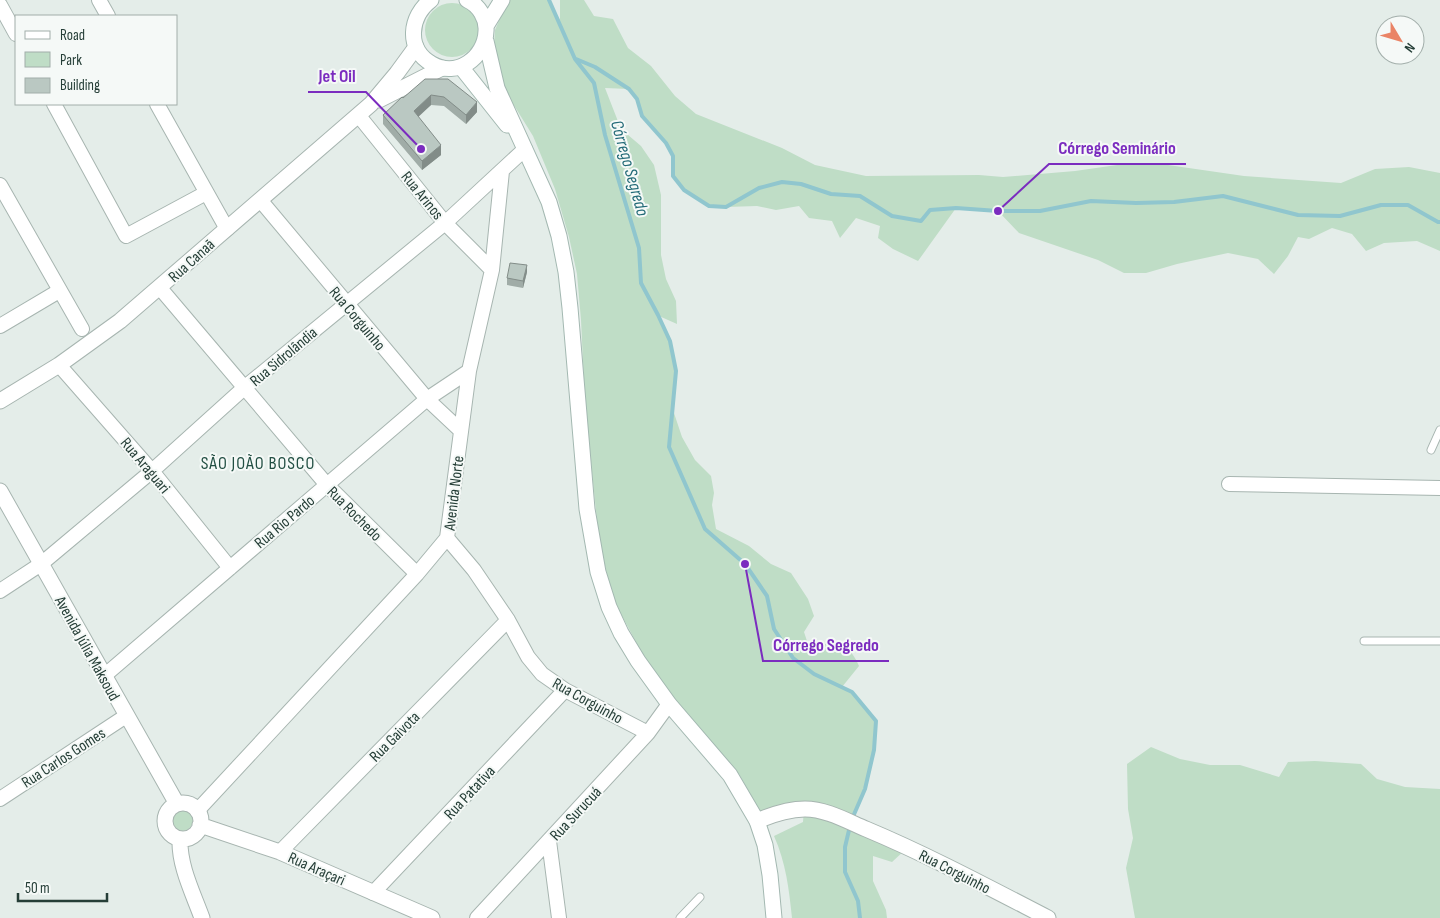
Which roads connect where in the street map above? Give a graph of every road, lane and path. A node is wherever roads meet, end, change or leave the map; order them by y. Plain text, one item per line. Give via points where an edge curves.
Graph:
1 (99, 0) edge
2 (468, 0) edge
3 (502, 0) edge
4 (426, 2) edge
5 (0, 5) edge
6 (107, 15) edge
7 (15, 32) edge
8 (486, 34) junction
9 (416, 47) junction
10 (461, 67) junction
11 (442, 68) junction
12 (371, 104) junction
13 (55, 105) edge
14 (158, 105) edge
15 (359, 116) junction
16 (523, 146) junction
17 (502, 171) junction
18 (0, 185) edge
19 (206, 193) junction
20 (261, 200) junction
21 (445, 223) junction
22 (227, 229) junction
23 (492, 270) junction
24 (160, 288) junction
25 (59, 291) junction
26 (346, 304) junction
27 (0, 326) edge
28 (82, 328) dead end
29 (59, 364) junction
30 (469, 371) junction
31 (244, 388) junction
32 (427, 399) junction
33 (0, 401) edge
34 (460, 430) junction
35 (1440, 430) edge
36 (1431, 450) dead end
37 (152, 471) junction
38 (1229, 484) dead end
39 (327, 485) junction
40 (1440, 488) edge
41 (0, 492) edge
42 (447, 538) junction
43 (41, 564) junction
44 (230, 568) junction
45 (417, 574) junction
46 (0, 591) edge
47 (508, 620) junction
48 (1364, 641) dead end
49 (1440, 641) edge
50 (104, 676) junction
51 (565, 690) junction
52 (669, 704) junction
53 (126, 716) junction
54 (648, 733) junction
55 (0, 799) edge
56 (177, 804) junction
57 (199, 818) junction
58 (757, 821) junction
59 (180, 839) junction
60 (549, 841) junction
61 (280, 852) junction
62 (373, 894) junction
63 (700, 897) dead end
64 (202, 918) edge
65 (432, 918) edge
66 (477, 918) edge
67 (559, 918) edge
68 (680, 918) edge
69 (774, 918) edge
70 (1048, 918) edge

1 - 6 street
2 - 8 street via 481,12
3 - 8 street
4 - 9 street via 414,25
5 - 7 street
8 - 10 street via 480,52
8 - 16 street via 497,88
9 - 11 street via 431,64
9 - 12 street, Rua Canaã
10 - 11 street
10 - 16 street
11 - 12 street, Rua Canaã
12 - 15 street, Rua Canaã
13 - 19 street via 126,236
14 - 19 street
15 - 20 street, Rua Canaã
15 - 21 street, Rua Arinos
16 - 17 street, Rua Sidrolândia
16 - 52 street via 549,202 566,272 587,509 598,572 621,633
17 - 21 street, Rua Sidrolândia
17 - 23 street, Avenida Norte
18 - 25 street
19 - 22 street
20 - 22 street, Rua Canaã
20 - 26 street, Rua Corguinho
21 - 23 street, Rua Arinos
21 - 26 street, Rua Sidrolândia
22 - 24 street, Rua Canaã
23 - 30 street, Avenida Norte
24 - 29 street, Rua Canaã
24 - 31 street, Rua Rochedo
25 - 27 street
25 - 28 street
26 - 31 street, Rua Sidrolândia
26 - 32 street, Rua Corguinho
29 - 33 street, Rua Canaã
29 - 37 street, Rua Araguari
30 - 32 street, Rua Rio Pardo
30 - 34 street, Avenida Norte
31 - 37 street, Rua Sidrolândia
31 - 39 street, Rua Rochedo
32 - 34 street, Rua Corguinho
32 - 39 street, Rua Rio Pardo
34 - 42 street, Avenida Norte
35 - 36 lane
37 - 43 street, Rua Sidrolândia
37 - 44 street, Rua Araguari
38 - 40 street
39 - 44 street, Rua Rio Pardo
39 - 45 street, Rua Rochedo
41 - 43 street, Avenida Júlia Maksoud
42 - 45 street, Avenida Norte
42 - 47 street, Rua Corguinho via 474,570
43 - 46 street, Rua Sidrolândia
43 - 50 street, Avenida Júlia Maksoud
44 - 50 street, Rua Rio Pardo
45 - 57 street, Avenida Norte
47 - 51 street, Rua Corguinho via 528,657 542,674
47 - 61 street, Rua Gaivota
48 - 49 lane
50 - 53 street, Avenida Júlia Maksoud
51 - 54 street, Rua Corguinho
51 - 62 street, Rua Patativa
52 - 54 street, Rua Surucuá
52 - 58 street via 730,775
53 - 55 street, Rua Carlos Gomes
53 - 56 street, Avenida Júlia Maksoud
54 - 60 street, Rua Surucuá
56 - 57 street via 192,806
56 - 59 street via 169,809 165,818 166,828
57 - 59 street via 196,833
57 - 61 street, Rua Araçari
58 - 69 street via 770,874
58 - 70 street, Rua Corguinho via 805,809 821,811 906,845
59 - 64 street via 185,872
60 - 66 street, Rua Surucuá
60 - 67 street
61 - 62 street, Rua Araçari
62 - 65 street, Rua Araçari
63 - 68 lane

